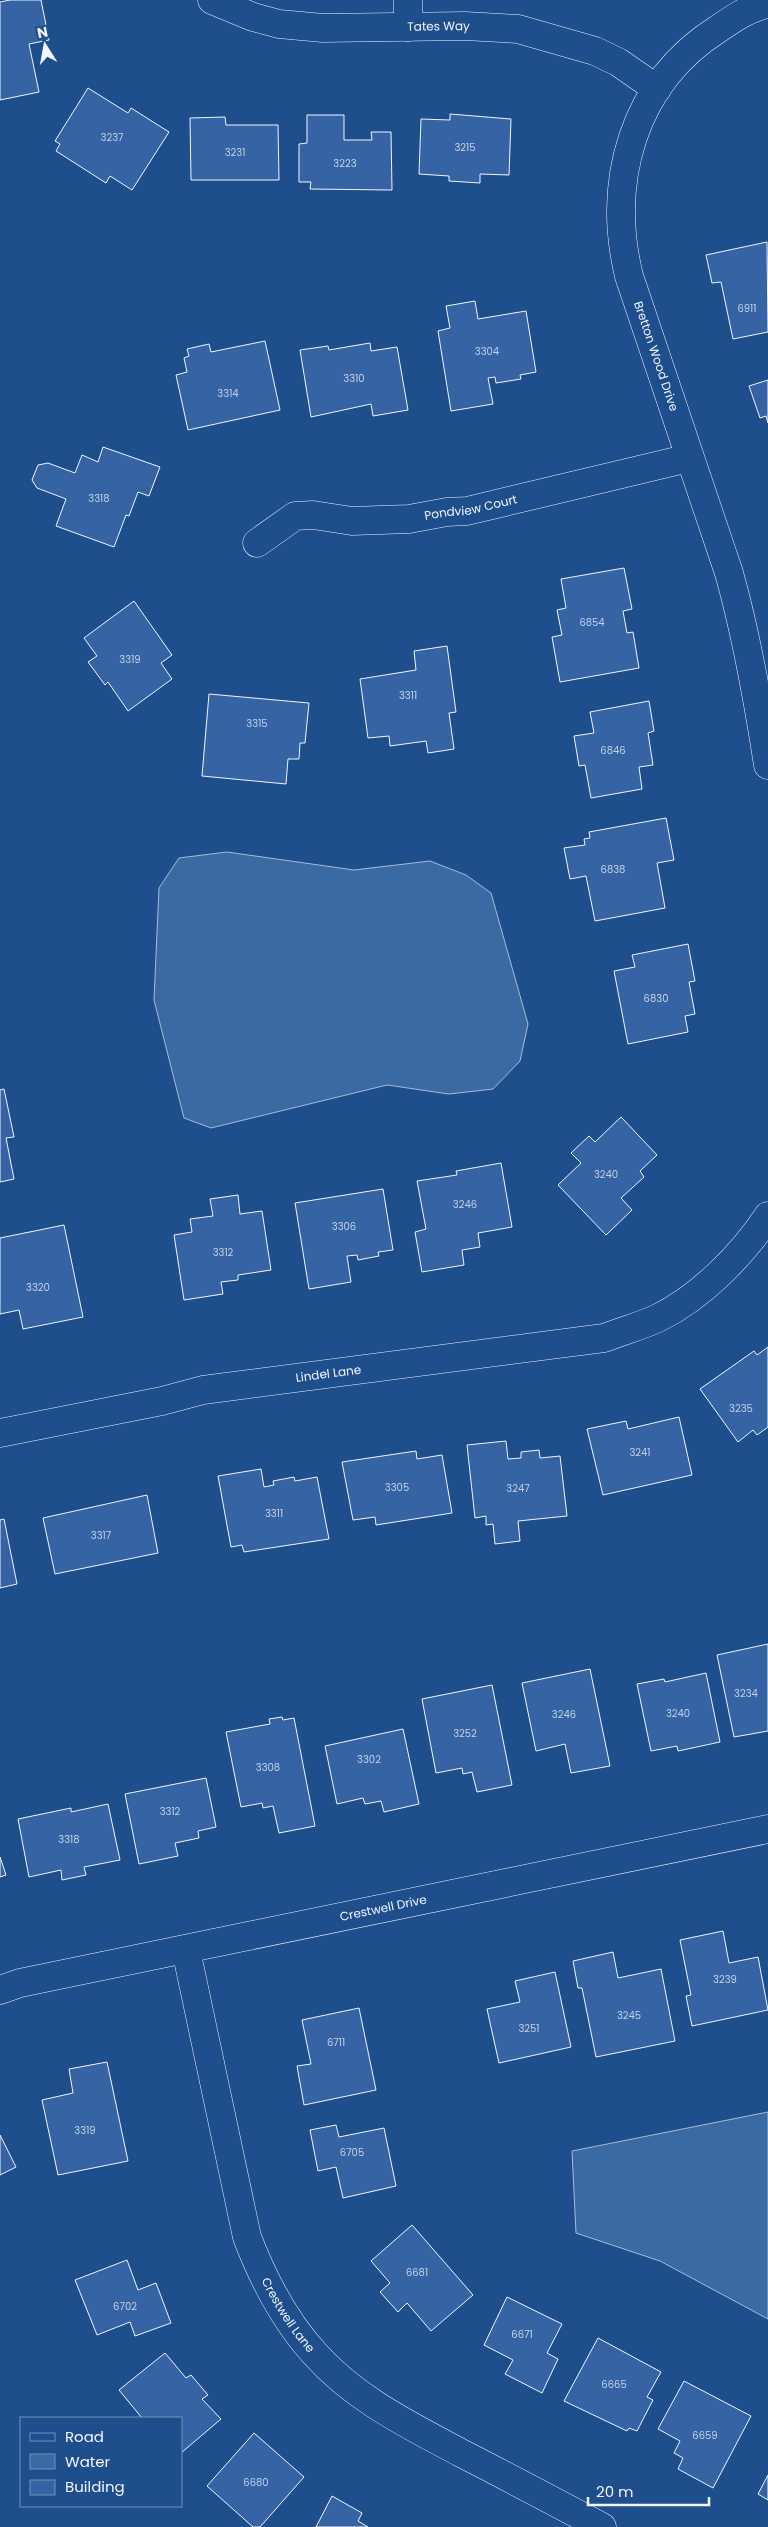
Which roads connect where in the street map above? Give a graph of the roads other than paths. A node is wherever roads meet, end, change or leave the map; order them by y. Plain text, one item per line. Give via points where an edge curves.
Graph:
1 (212, 0) edge
2 (408, 0) edge
3 (768, 4) edge
4 (408, 28) junction
5 (657, 89) junction
6 (689, 458) junction
7 (256, 544) dead end
8 (768, 765) edge
9 (768, 1216) edge
10 (0, 1433) edge
11 (768, 1829) edge
12 (186, 1950) junction
13 (0, 1990) edge
14 (602, 2527) edge

1 - 4 street, Tates Way via 279,24 323,28
2 - 4 street
3 - 5 street, Bretton Wood Drive via 747,11 709,33 669,72
4 - 5 street, Tates Way via 465,26 518,29 595,51 618,62
5 - 6 street, Bretton Wood Drive via 647,103 622,175 620,231 629,276
6 - 7 street, Pondview Court via 467,512 352,521 313,515 295,516
6 - 8 street, Bretton Wood Drive via 742,617
9 - 10 street, Lindel Lane via 734,1261 690,1297 657,1318 604,1338 203,1390
11 - 12 street, Crestwell Drive
12 - 13 street, Crestwell Drive via 20,1983
12 - 14 street, Crestwell Lane via 243,2223 259,2268 302,2340 347,2384 387,2413

